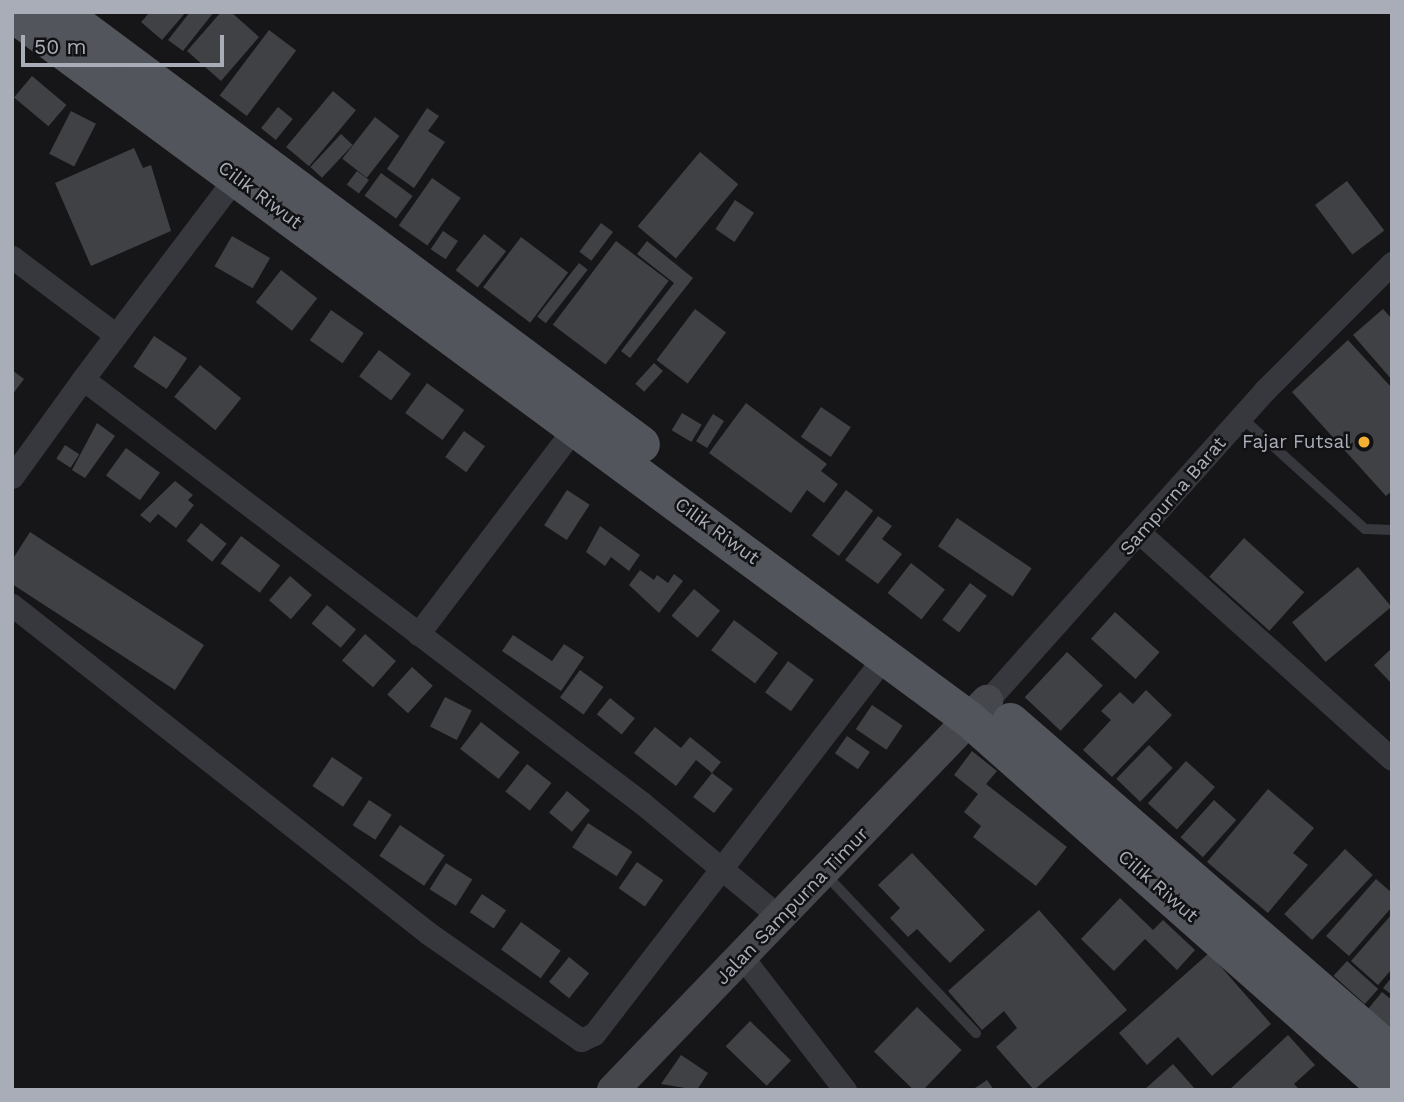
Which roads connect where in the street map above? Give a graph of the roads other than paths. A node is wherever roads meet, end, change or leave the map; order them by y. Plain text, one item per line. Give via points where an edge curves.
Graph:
1 (61, 12) edge
2 (12, 13) edge
3 (244, 166) junction
4 (12, 257) edge
5 (1392, 264) edge
6 (116, 335) junction
7 (83, 379) junction
8 (1241, 417) junction
9 (575, 427) junction
10 (12, 477) edge
11 (673, 483) junction
12 (1392, 530) edge
13 (1141, 534) junction
14 (12, 606) edge
15 (418, 634) junction
16 (886, 655) junction
17 (978, 710) junction
18 (1392, 759) edge
19 (722, 869) junction
20 (824, 874) junction
21 (782, 919) junction
22 (743, 958) junction
23 (976, 1033) dead end
24 (1386, 1078) edge
25 (613, 1090) edge
26 (845, 1090) edge

1 - 3 main road, Cilik Riwut
2 - 3 main road, Cilik Riwut
3 - 6 street
3 - 9 main road, Cilik Riwut
3 - 11 main road, Cilik Riwut
4 - 6 street
5 - 8 street, Sampurna Barat
6 - 7 street
7 - 10 street
7 - 15 street
8 - 12 lane via 1365,529
8 - 13 street, Sampurna Barat
9 - 11 main road, Cilik Riwut
9 - 15 street
11 - 16 main road, Cilik Riwut
11 - 17 main road, Cilik Riwut
13 - 17 street, Sampurna Barat
13 - 18 street
14 - 19 street via 428,933 581,1041 594,1034
15 - 19 street
16 - 17 main road, Cilik Riwut
16 - 19 street
17 - 20 street, Jalan Sampurna Timur
17 - 24 main road, Cilik Riwut
19 - 21 street
20 - 21 street, Jalan Sampurna Timur
20 - 23 lane
21 - 22 street, Jalan Sampurna Timur
22 - 25 street, Jalan Sampurna Timur
22 - 26 street

